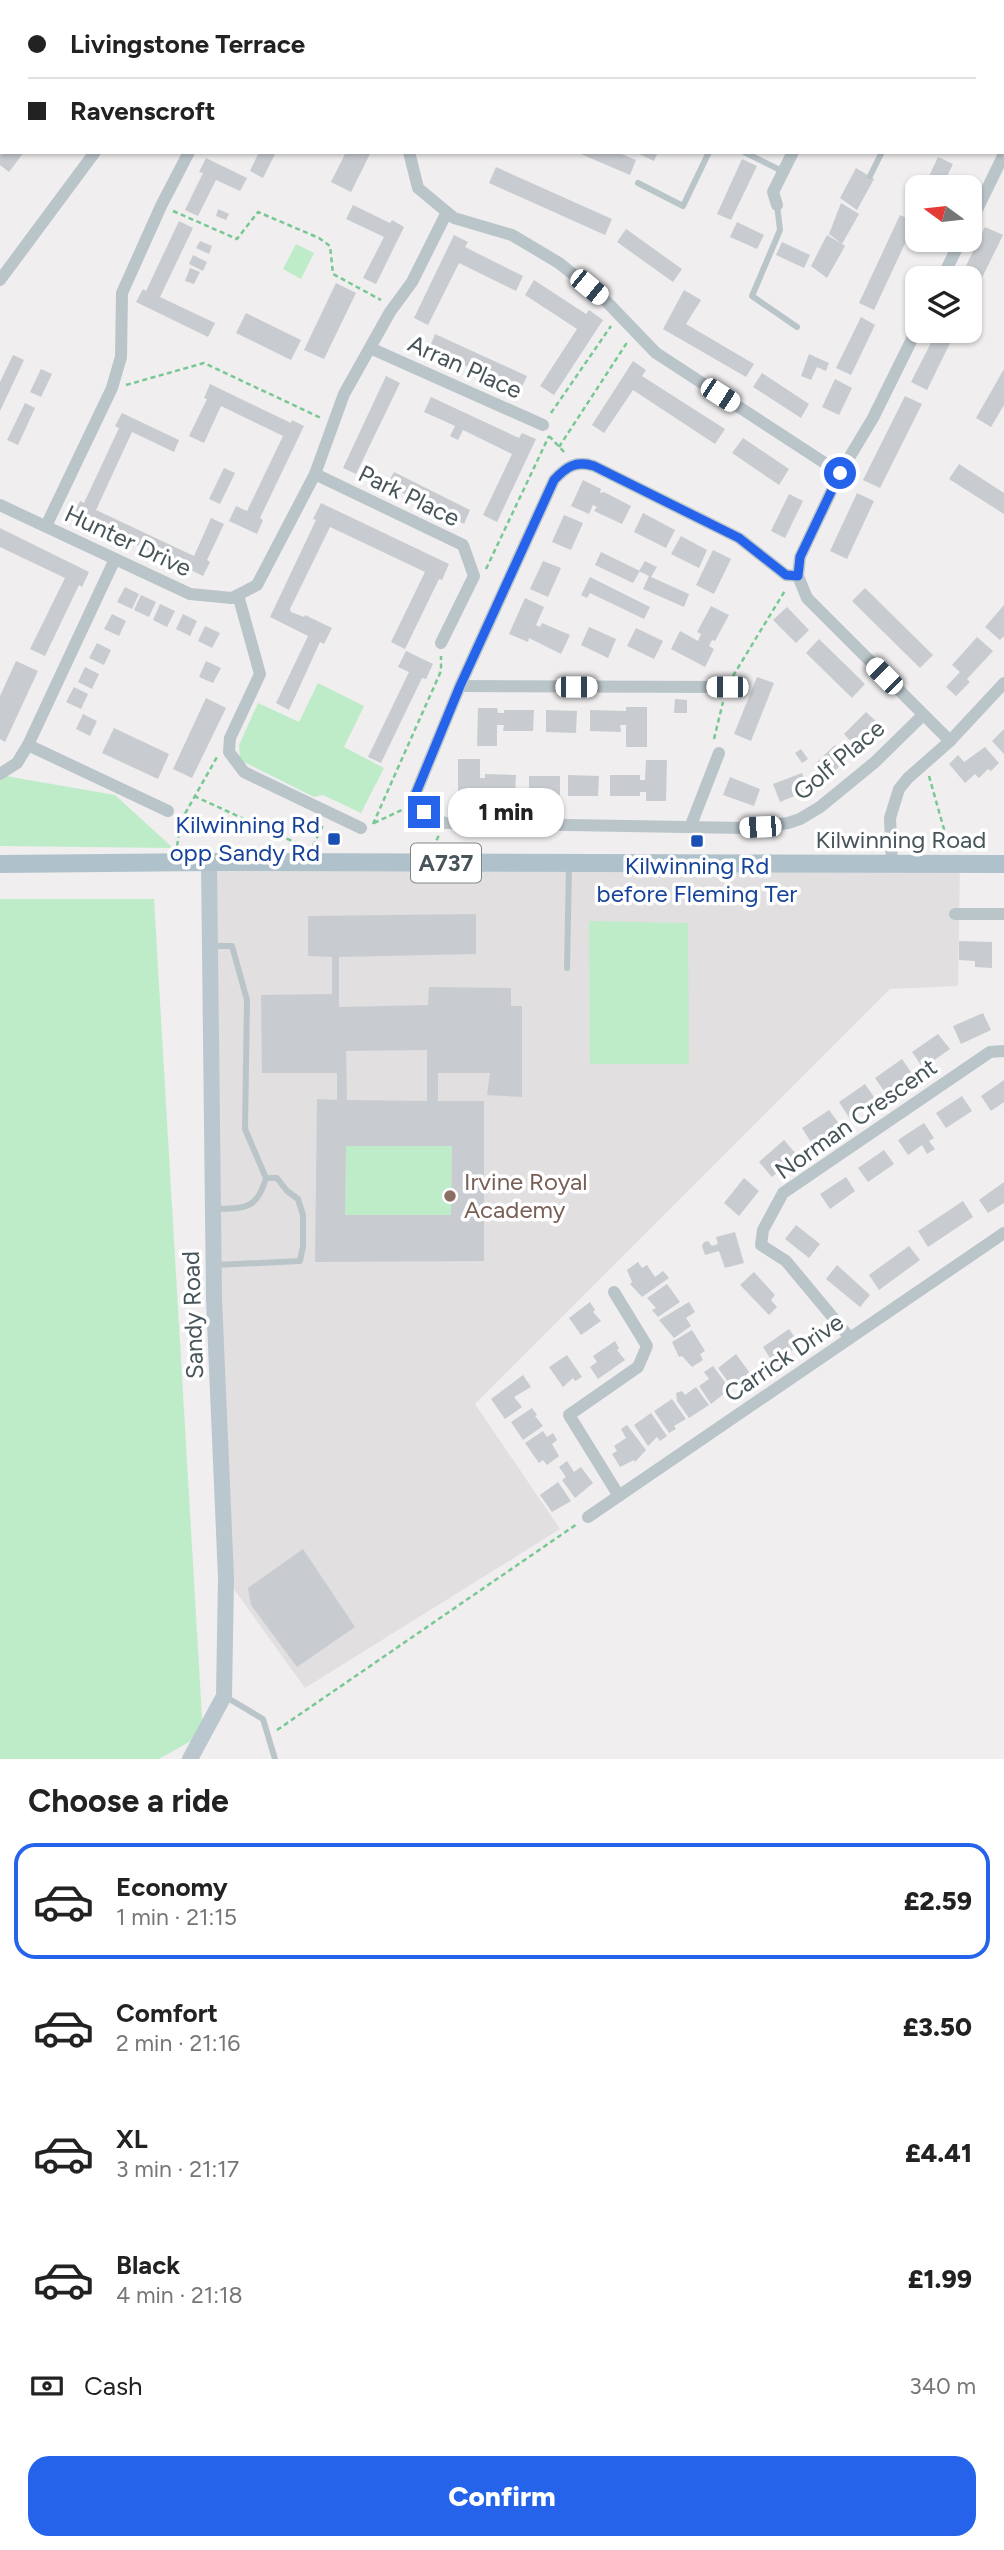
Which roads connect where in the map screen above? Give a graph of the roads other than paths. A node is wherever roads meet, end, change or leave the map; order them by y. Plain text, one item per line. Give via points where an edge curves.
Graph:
1 (94, 154) edge
2 (188, 154) edge
3 (410, 154) edge
4 (708, 154) edge
5 (748, 154) edge
6 (792, 154) edge
7 (881, 154) edge
8 (1004, 154) edge
9 (784, 172) junction
10 (870, 176) dead end
11 (638, 183) dead end
12 (982, 199) edge
13 (777, 205) joint
14 (447, 212) junction
15 (0, 280) edge
16 (797, 327) dead end
17 (910, 343) edge
18 (370, 348) junction
19 (543, 425) road end
20 (840, 473) junction
21 (315, 474) junction
22 (0, 505) edge
23 (46, 526) junction
24 (116, 559) junction
25 (798, 576) junction
26 (237, 595) junction
27 (441, 643) road end
28 (1004, 683) edge
29 (460, 686) junction
30 (727, 687) road end
31 (923, 715) junction
32 (950, 741) junction
33 (27, 745) junction
34 (719, 753) road end
35 (0, 774) edge
36 (168, 811) road end
37 (691, 825) junction
38 (361, 828) dead end
39 (209, 862) junction
40 (0, 864) edge
41 (569, 864) junction
42 (892, 864) junction
43 (1004, 864) edge
44 (955, 914) dead end
45 (1004, 914) edge
46 (210, 946) junction
47 (567, 968) dead end
48 (1004, 1051) edge
49 (267, 1178) junction
50 (213, 1209) junction
51 (1004, 1233) edge
52 (214, 1265) junction
53 (614, 1292) dead end
54 (850, 1338) junction
55 (619, 1496) junction
56 (588, 1517) road end
57 (224, 1696) junction
58 (190, 1759) edge
59 (275, 1759) edge

1 - 15 street
2 - 23 street, Hunter Drive via 122,293 121,357 112,388
3 - 14 street via 418,188
4 - 11 lane via 682,206
5 - 9 lane
6 - 9 street
7 - 10 lane
8 - 12 street
9 - 13 street via 773,192
13 - 16 lane via 780,230 751,296
14 - 18 street via 412,282
14 - 20 street via 512,235 548,256 604,299 656,353
17 - 20 street
18 - 19 street, Arran Place
18 - 21 street via 344,394
20 - 25 street via 800,557
21 - 26 street via 257,586
21 - 27 street, Park Place via 463,545 474,576
22 - 23 street
23 - 24 street, Hunter Drive
24 - 26 street, Hunter Drive via 190,594
24 - 33 street
25 - 29 street via 786,575 739,538 594,466 576,463 554,480
25 - 31 street via 807,598
26 - 38 street via 260,674 230,738 229,752 244,772
28 - 32 street
29 - 30 street
29 - 37 street, Golf Place via 416,793 424,812 445,823
31 - 32 street
31 - 37 street, Golf Place via 875,762 800,819 744,828
32 - 42 street via 908,778 894,800
33 - 35 street via 17,763
33 - 36 street
34 - 37 street
39 - 40 main road, Kilwinning Road / A737
39 - 41 main road, Kilwinning Road / A737
39 - 46 main road, Sandy Road
41 - 42 main road, Kilwinning Road / A737
41 - 47 lane
42 - 43 main road, Kilwinning Road / A737
44 - 45 street
46 - 49 lane via 232,946 237,954 247,1000 246,1137
46 - 50 main road, Sandy Road
48 - 54 street, Norman Crescent via 990,1052 783,1193 763,1230 761,1245 786,1261
49 - 50 lane via 261,1194 247,1207
49 - 52 lane via 278,1178 298,1199 303,1215 300,1261
50 - 52 main road, Sandy Road
51 - 54 street, Carrick Drive
52 - 57 main road, Sandy Road via 226,1578
53 - 55 street via 647,1346 638,1367 569,1415
54 - 55 street, Carrick Drive
55 - 56 street, Carrick Drive
57 - 58 main road, Sandy Road
57 - 59 lane via 263,1719

